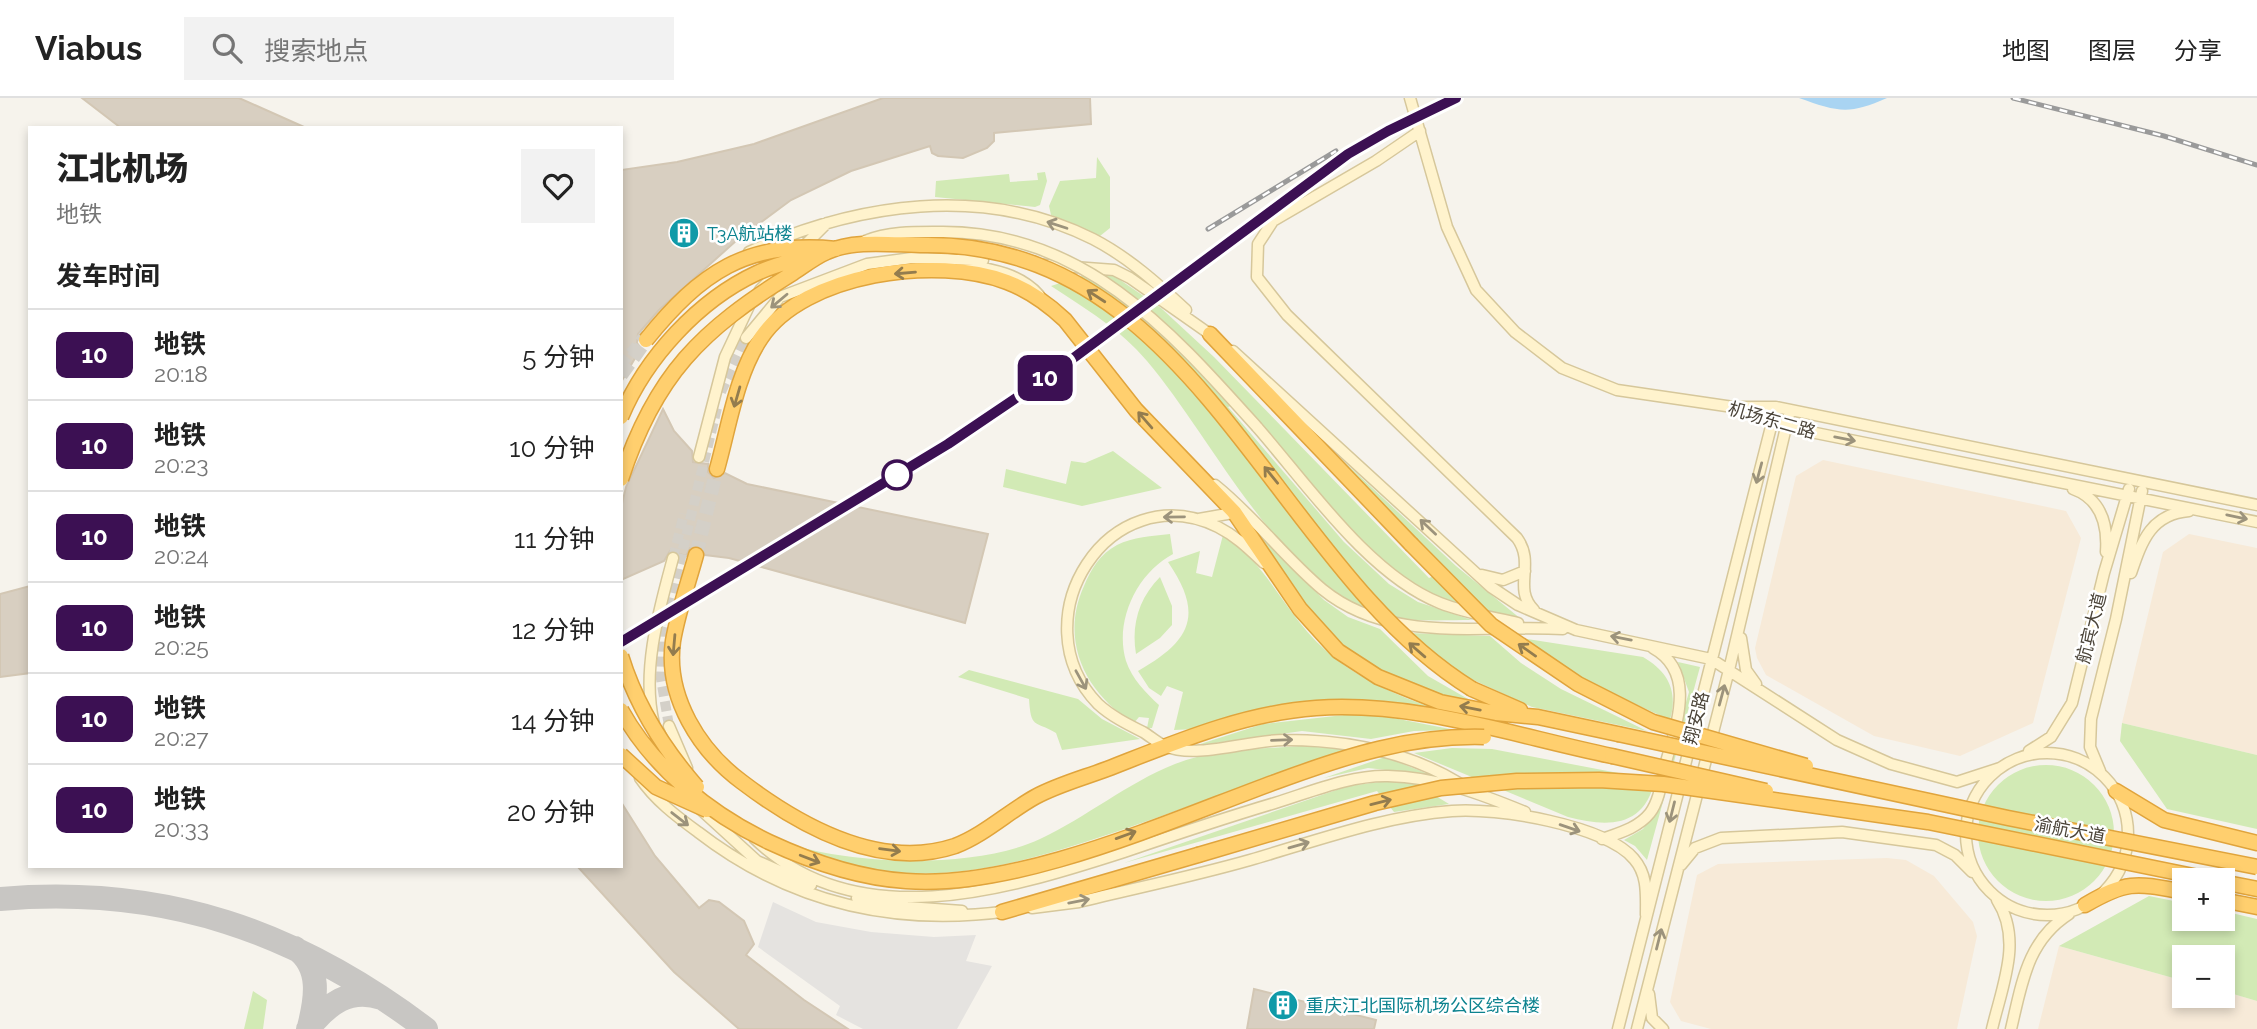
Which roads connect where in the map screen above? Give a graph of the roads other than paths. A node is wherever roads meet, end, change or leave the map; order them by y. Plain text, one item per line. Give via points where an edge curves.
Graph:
1 (1410, 98) edge
2 (1420, 131) junction
3 (827, 223) junction
4 (855, 245) junction
5 (833, 250) junction
6 (912, 258) junction
7 (673, 302) dead end
8 (1053, 309) junction
9 (1210, 334) junction
10 (746, 338) tunnel mouth
11 (646, 340) tunnel mouth
12 (1733, 407) junction
13 (1776, 407) junction
14 (1790, 410) junction
15 (623, 414) edge
16 (1772, 424) junction
17 (1786, 427) junction
18 (699, 457) dead end
19 (717, 469) tunnel mouth
20 (623, 473) edge
21 (2037, 477) junction
22 (2132, 479) junction
23 (2145, 482) junction
24 (2128, 495) junction
25 (2141, 498) junction
26 (2257, 505) edge
27 (2201, 510) junction
28 (1241, 512) junction
29 (1198, 519) junction
30 (2257, 522) edge
31 (696, 555) tunnel mouth
32 (673, 558) tunnel mouth
33 (1525, 571) junction
34 (1273, 572) junction
35 (2104, 573) junction
36 (1479, 575) junction
37 (1742, 616) junction
38 (1541, 617) junction
39 (2116, 619) junction
40 (1534, 627) junction
41 (1576, 629) junction
42 (1644, 642) junction
43 (1711, 659) junction
44 (623, 661) edge
45 (1729, 670) junction
46 (1768, 696) junction
47 (623, 713) edge
48 (1538, 717) junction
49 (669, 726) tunnel mouth
50 (1529, 739) junction
51 (1165, 746) junction
52 (623, 752) edge
53 (623, 757) edge
54 (2019, 757) junction
55 (2000, 768) junction
56 (2102, 774) junction
57 (1466, 788) junction
58 (1885, 789) junction
59 (2116, 791) junction
60 (1843, 808) junction
61 (724, 815) junction
62 (1537, 817) junction
63 (748, 831) junction
64 (1602, 839) junction
65 (2257, 843) edge
66 (757, 861) junction
67 (2257, 867) edge
68 (2172, 872) edge
69 (1674, 877) junction
70 (2235, 885) edge
71 (2257, 889) edge
72 (2172, 890) edge
73 (1990, 891) junction
74 (2235, 903) edge
75 (2257, 907) edge
76 (2080, 908) junction
77 (1002, 912) junction
78 (986, 914) junction
79 (1646, 915) junction
80 (1649, 978) junction
81 (1619, 1027) edge
82 (1636, 1029) edge
83 (1662, 1029) edge
84 (1992, 1029) edge
85 (2011, 1029) edge

1 - 2 main road, 机场东二路
2 - 12 main road, 机场东二路 via 1447,227 1476,290 1515,332 1562,368 1617,390
2 - 33 main road via 1273,221 1258,244 1257,278 1287,315 1507,527 1526,551
3 - 7 main road via 722,264
9 -> 3 main road via 1125,259 1096,240 1052,223 999,210 922,205 876,210
3 - 18 main road via 763,287 744,314 712,396
4 - 5 highway, bridge
4 - 40 main road, bridge via 887,234 958,232 1012,241 1073,263 1112,285 1192,355 1358,543 1394,577 1438,602
48 -> 4 highway, bridge via 1472,690 1395,631 1184,372 1110,305 1040,265 1009,256 940,244
5 - 11 highway, bridge via 792,246 727,265 701,280
5 - 15 highway, bridge via 757,273 699,312 670,341
5 - 20 highway, bridge via 736,309 698,343 666,381 639,427
6 - 8 main road via 1009,275 1027,282
6 - 9 main road via 1114,270
6 -> 10 main road via 867,264 780,297
8 -> 19 highway via 1007,282 969,273 867,276 817,292 793,305 761,337 744,372
28 -> 8 highway via 1170,449
36 -> 9 main road via 1281,392
58 -> 9 highway, bridge via 1653,722 1609,702 1491,625
12 - 13 main road, 机场东二路
12 - 16 main road, 机场东二路
13 - 14 main road, 机场东二路
13 - 16 main road, 翔安路
14 - 17 main road, 翔安路
14 - 22 main road, 机场东二路
16 - 17 main road, 机场东二路
16 -> 43 main road, 翔安路
17 -> 21 main road, 机场东二路
17 - 37 main road, 翔安路
21 - 24 main road, 机场东二路
21 - 35 main road via 2095,502 2106,533
22 - 23 main road, 机场东二路
22 - 24 main road, 航宾大道
23 - 25 main road, 航宾大道
23 - 26 main road, 机场东二路
24 - 25 main road, 机场东二路
24 - 35 main road, 航宾大道
25 - 27 main road, 机场东二路
25 - 39 main road, 航宾大道
27 -> 30 main road, 机场东二路
27 - 39 main road via 2171,514 2147,532
28 - 29 main road
28 - 34 highway
28 - 40 main road via 1322,589 1370,618 1415,627
29 - 34 main road via 1235,537
29 -> 51 main road via 1146,520 1106,540 1075,584 1068,615 1068,645 1084,687 1122,722
31 -> 51 highway via 673,643 675,685 684,712 722,767 788,815 818,830 890,851 933,852 980,833 1037,796
32 - 66 main road via 656,631 651,681 652,714 661,753 674,780
33 - 36 main road via 1503,580
33 - 38 main road via 1526,599
48 -> 34 highway via 1440,702 1378,677 1327,639
35 - 54 main road, 航宾大道 via 2067,715 2051,737
36 - 38 main road
37 - 45 main road, 翔安路
37 - 46 main road via 1741,651 1746,670
38 - 41 main road
39 - 56 main road, 航宾大道 via 2090,734 2093,758
40 - 41 main road
42 -> 41 main road
42 - 43 main road
42 - 64 main road via 1667,660 1678,680 1681,703 1654,807 1641,822
43 - 45 main road
43 -> 79 main road, 翔安路
44 - 61 highway, bridge via 650,722 674,760
45 - 46 main road
69 -> 45 main road, 翔安路
46 - 55 main road via 1856,750 1932,778 1968,781
47 - 61 highway, bridge via 653,758
48 - 58 highway, bridge
49 - 66 main road via 700,791
50 - 51 highway via 1417,713 1315,708 1265,716
50 - 60 highway, bridge
63 -> 50 highway, bridge via 821,863 879,878 919,882 965,878 1017,870 1088,849 1346,756 1419,740
51 -> 57 main road via 1198,750 1283,740 1349,744 1399,755
52 -> 78 main road via 662,805 717,847 770,878 811,896 907,917
53 - 61 highway, bridge via 656,787
54 - 55 main road
54 - 56 main road via 2063,754
55 - 73 main road via 1978,792 1967,820 1970,860
56 - 59 main road
57 - 62 main road
57 - 63 main road via 1387,776 1359,779 979,893 866,894 815,879 771,855
58 - 67 highway, 渝航大道, bridge
59 - 65 highway via 2164,820
59 - 76 main road via 2127,824 2124,859 2110,884
60 - 68 highway, 渝航大道, bridge
77 -> 60 highway, bridge via 1375,803 1441,788 1600,780
61 - 63 highway, bridge
62 -> 64 main road
77 -> 62 main road via 1079,902 1422,815 1454,810
64 - 79 main road via 1626,851 1641,870
66 - 78 main road via 805,882 869,901
69 - 73 main road via 1687,855 1712,841 1842,832 1936,845 1962,861
80 -> 69 main road, 翔安路
70 - 71 highway
72 - 76 highway via 2124,885
73 - 76 main road via 2010,906 2031,913 2053,915
73 - 84 main road via 2008,919 2011,939
74 - 75 highway
76 - 85 main road via 2037,942
77 - 78 main road
79 - 81 main road, 翔安路
80 - 82 main road, 翔安路
80 - 83 main road via 1650,1013
81 - 82 main road

